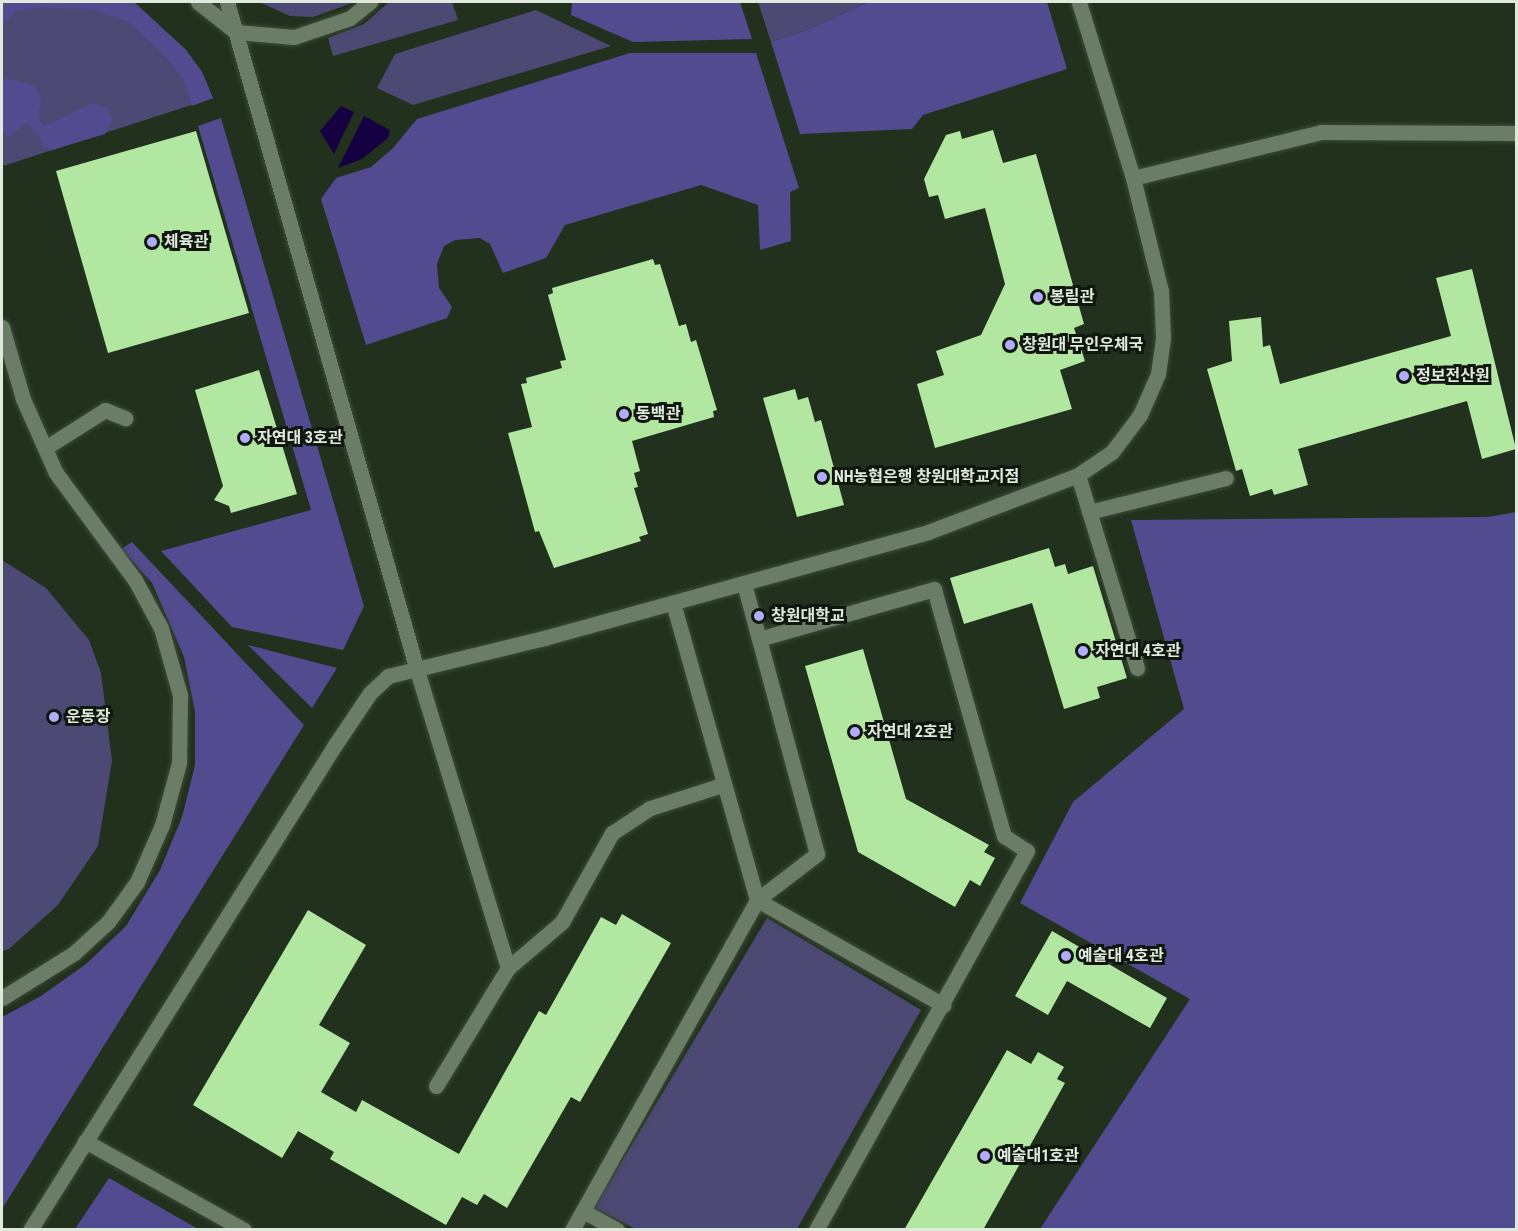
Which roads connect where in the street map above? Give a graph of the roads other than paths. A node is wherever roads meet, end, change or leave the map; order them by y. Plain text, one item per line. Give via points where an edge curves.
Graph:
1 (198, 2) edge
2 (227, 2) edge
3 (370, 2) edge
4 (1079, 2) edge
5 (236, 32) junction
6 (1516, 133) edge
7 (1133, 178) junction
8 (2, 327) edge
9 (125, 418) dead end
10 (45, 448) junction
11 (1078, 475) junction
12 (1226, 478) dead end
13 (1089, 512) junction
14 (744, 583) junction
15 (673, 603) junction
16 (759, 639) junction
17 (416, 667) junction
18 (1137, 668) dead end
19 (722, 785) junction
20 (757, 900) junction
21 (508, 968) junction
22 (2, 998) edge
23 (943, 1005) junction
24 (436, 1086) dead end
25 (85, 1141) junction
26 (583, 1211) junction
27 (30, 1230) edge
28 (244, 1230) edge
29 (572, 1230) edge
30 (617, 1230) edge
31 (816, 1230) edge

1 - 5 street
2 - 5 street
3 - 5 street via 350,18 294,37
4 - 7 street
5 - 17 street
6 - 7 street via 1321,132
7 - 11 street via 1161,291 1163,338 1158,374 1140,415 1119,442
8 - 10 street via 23,399
9 - 10 street via 105,410
10 - 22 street via 56,473 135,580 161,628 180,695 179,763 162,825 137,882 108,922 74,953
11 - 13 street
11 - 14 street via 928,532
12 - 13 street
13 - 18 street
14 - 15 street
14 - 16 street
15 - 17 street
15 - 19 street
16 - 20 street via 817,854
16 - 23 street via 934,589 1004,836 1027,851
17 - 21 street
17 - 25 street via 388,676 370,693
19 - 20 street
19 - 21 street via 650,808 622,824 606,841 562,922
20 - 23 street
20 - 26 street
21 - 24 street
23 - 31 street
25 - 27 street
25 - 28 street
26 - 29 street
26 - 30 street

